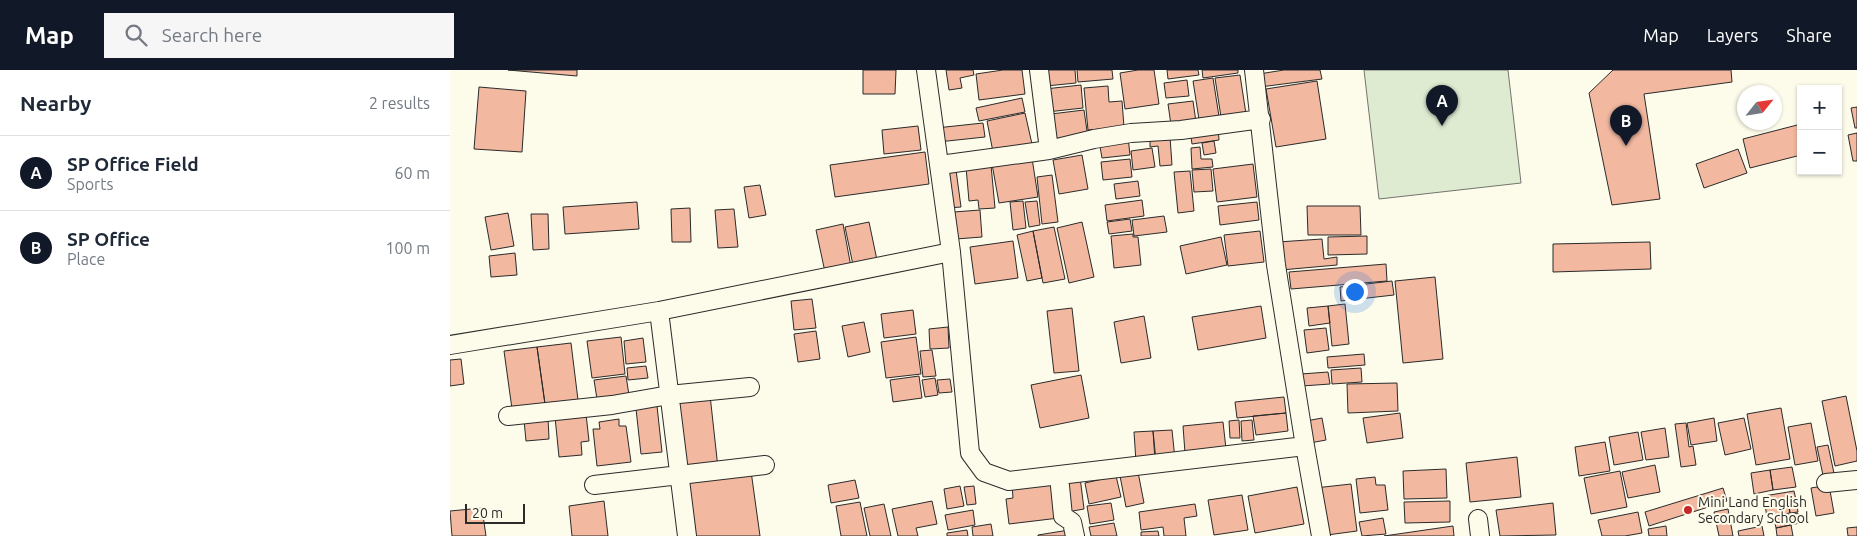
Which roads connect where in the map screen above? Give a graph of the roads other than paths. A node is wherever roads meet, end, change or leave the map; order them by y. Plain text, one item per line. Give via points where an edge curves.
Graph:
1 (926, 70) edge
2 (1039, 70) edge
3 (1254, 70) edge
4 (1261, 120) junction
5 (1049, 150) junction
6 (940, 165) junction
7 (951, 252) junction
8 (659, 311) junction
9 (450, 345) edge
10 (750, 387) dead end
11 (669, 395) junction
12 (508, 416) dead end
13 (1305, 446) junction
14 (765, 465) dead end
15 (679, 474) junction
16 (1059, 476) junction
17 (1857, 480) edge
18 (1826, 483) dead end
19 (594, 486) dead end
20 (687, 536) edge
21 (1075, 536) edge
22 (1321, 536) edge

1 - 6 street
2 - 5 street
3 - 4 street
4 - 5 street via 1131,133
4 - 13 street via 1276,265
5 - 6 street
6 - 7 street
7 - 8 street
7 - 16 street via 970,452 984,472 1009,481
8 - 9 street
8 - 11 street
10 - 11 street
11 - 12 street via 612,405
11 - 15 street
13 - 16 street
13 - 22 street
14 - 15 street
15 - 19 street
15 - 20 street
16 - 21 street via 1063,516 1072,522
17 - 18 street

